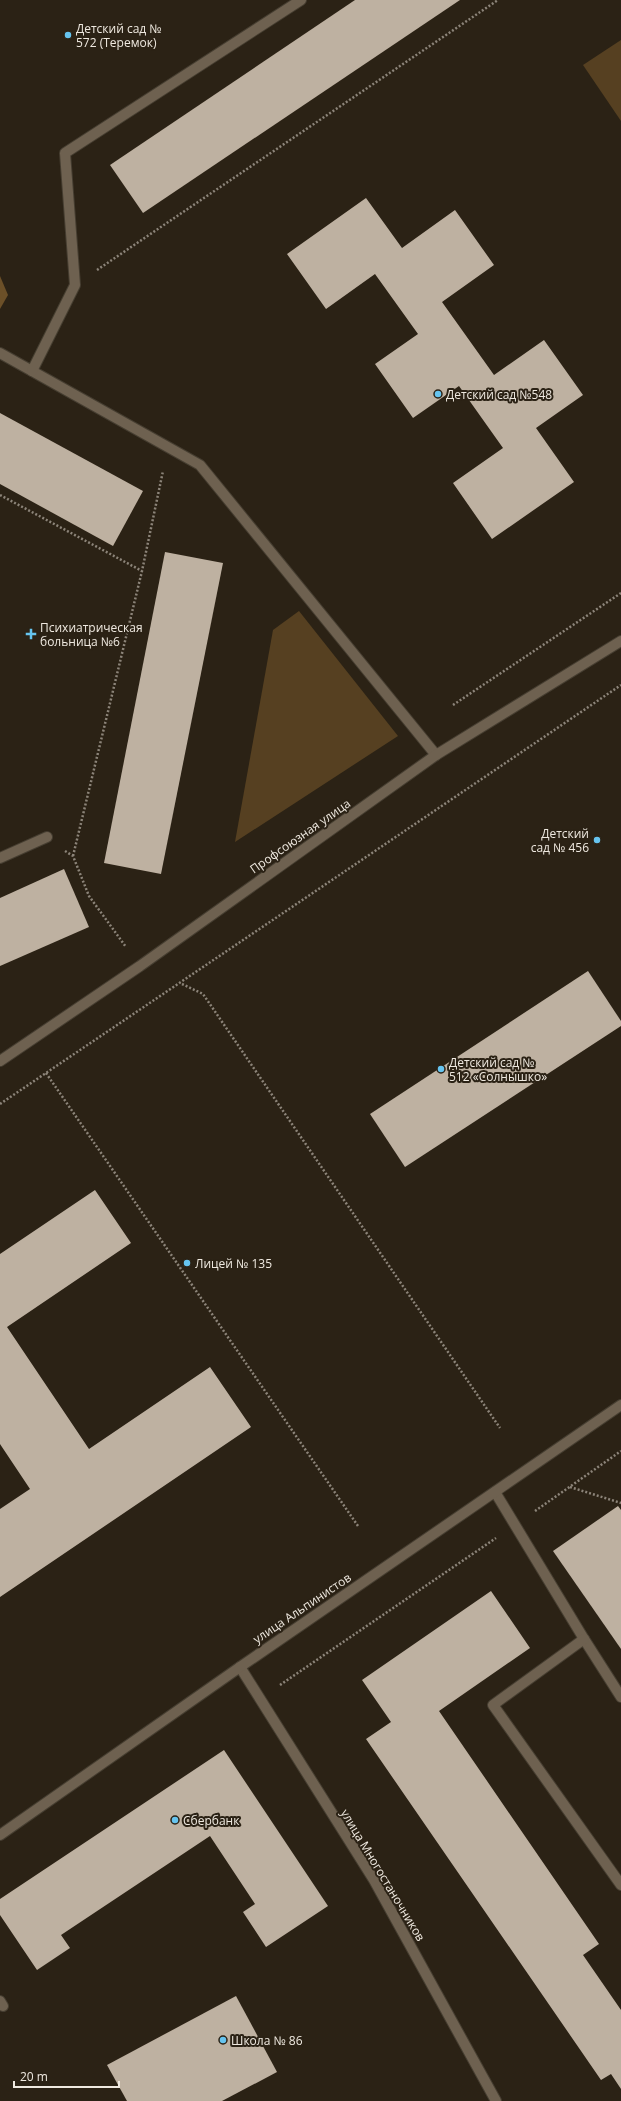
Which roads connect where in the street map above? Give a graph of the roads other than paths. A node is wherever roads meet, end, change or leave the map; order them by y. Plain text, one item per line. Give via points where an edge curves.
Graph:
1 (301, 0) edge
2 (0, 353) edge
3 (32, 371) junction
4 (621, 641) edge
5 (436, 756) junction
6 (47, 837) road end
7 (0, 858) edge
8 (0, 1061) edge
9 (621, 1405) edge
10 (495, 1492) junction
11 (584, 1639) junction
12 (240, 1667) junction
13 (621, 1697) edge
14 (0, 1835) edge
15 (621, 1885) edge
16 (496, 2101) edge

1 - 3 street via 66,153 75,285
2 - 3 street
3 - 5 street via 200,465
4 - 5 street, Профсоюзная улица
5 - 8 street, Профсоюзная улица via 140,966
6 - 7 street
9 - 10 street, улица Альпинистов
10 - 11 street
10 - 12 street, улица Альпинистов
11 - 13 street
11 - 15 street via 493,1705
12 - 14 street, улица Альпинистов
12 - 16 street, улица Многостаночников via 374,1880

